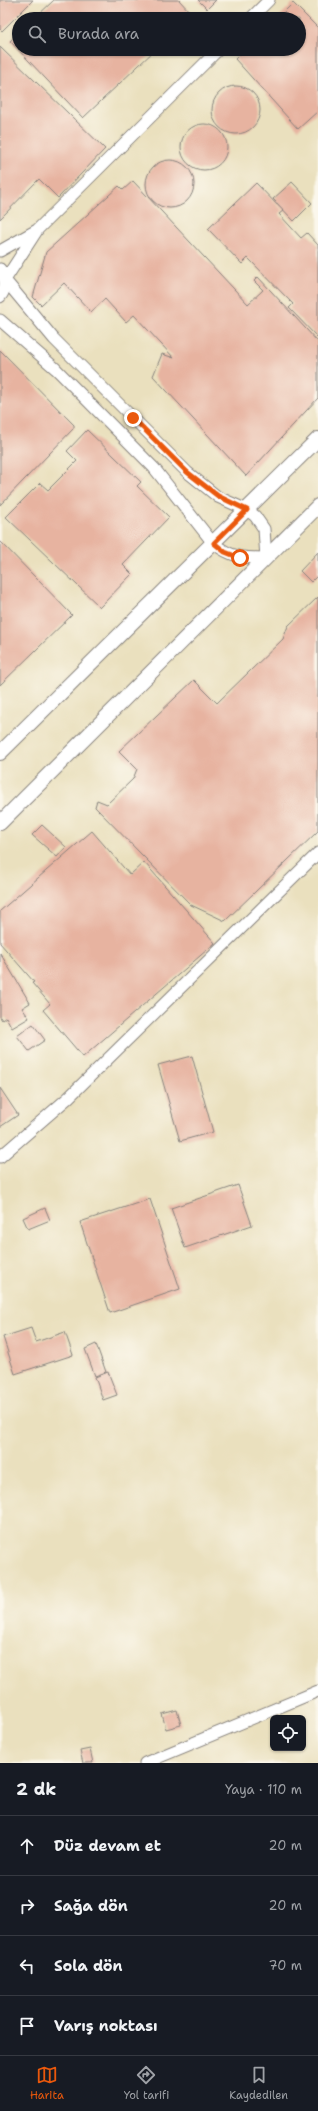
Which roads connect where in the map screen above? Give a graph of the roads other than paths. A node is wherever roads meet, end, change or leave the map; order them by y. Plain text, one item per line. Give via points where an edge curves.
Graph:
1 (269, 0) edge
2 (257, 12) edge
3 (212, 56) edge
4 (38, 230) junction
5 (0, 251) edge
6 (0, 269) edge
7 (5, 280) junction
8 (0, 297) edge
9 (0, 320) edge
10 (318, 439) edge
11 (318, 506) edge
12 (247, 510) junction
13 (214, 543) junction
14 (266, 558) junction
15 (0, 753) edge
16 (0, 823) edge
17 (318, 853) edge
18 (0, 1157) edge
19 (318, 1691) edge
20 (144, 1763) edge

1 - 2 street
3 - 4 street
4 - 5 street
4 - 7 street
6 - 7 street
7 - 8 street via 5,288
7 - 12 street via 54,339 187,472 218,496
9 - 13 street via 56,369 154,468
10 - 12 street
11 - 14 street
12 - 13 street
12 - 14 street via 264,529
13 - 14 street via 225,552 240,558
13 - 15 street
14 - 16 street
17 - 18 street via 68,1098
19 - 20 street

